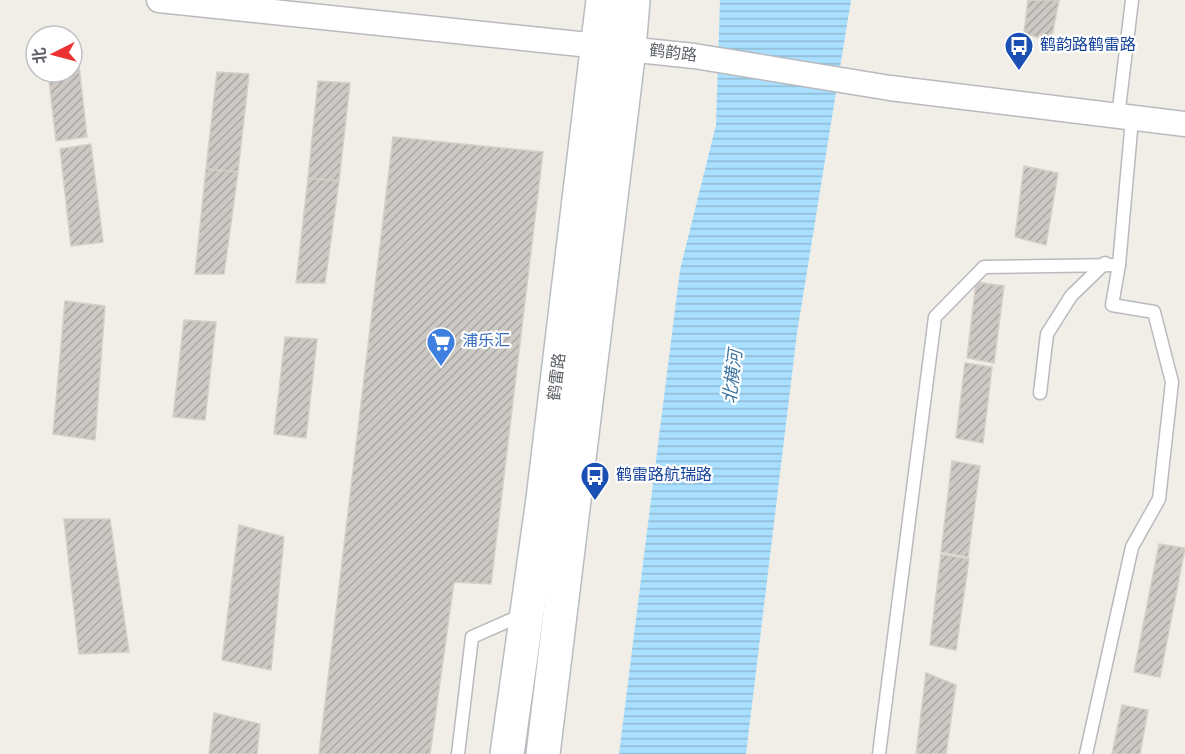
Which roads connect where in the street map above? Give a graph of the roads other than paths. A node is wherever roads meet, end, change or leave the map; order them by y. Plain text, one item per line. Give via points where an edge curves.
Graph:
1 (159, 0) edge
2 (603, 0) edge
3 (633, 0) edge
4 (1132, 0) edge
5 (318, 9) edge
6 (614, 47) junction
7 (1125, 118) junction
8 (1185, 124) edge
9 (1105, 264) junction
10 (1119, 265) junction
11 (1040, 393) dead end
12 (526, 614) junction
13 (458, 754) edge
14 (507, 754) edge
15 (543, 754) edge
16 (879, 754) edge
17 (1086, 754) edge

1 - 5 street, 鹤韵路
2 - 6 street, 鹤雷路
3 - 6 street, 鹤雷路
4 - 7 lane
5 - 6 street, 鹤韵路
6 - 7 street, 鹤韵路
6 - 12 street, 鹤雷路
6 - 15 street
7 - 8 street, 鹤韵路
7 - 10 lane
9 - 10 lane
9 - 11 lane via 1071,296 1047,334
9 - 16 lane via 984,267 935,317
10 - 17 lane via 1112,305 1154,312 1172,382 1159,499 1132,547
12 - 13 lane via 472,637
12 - 14 street, 鹤雷路

